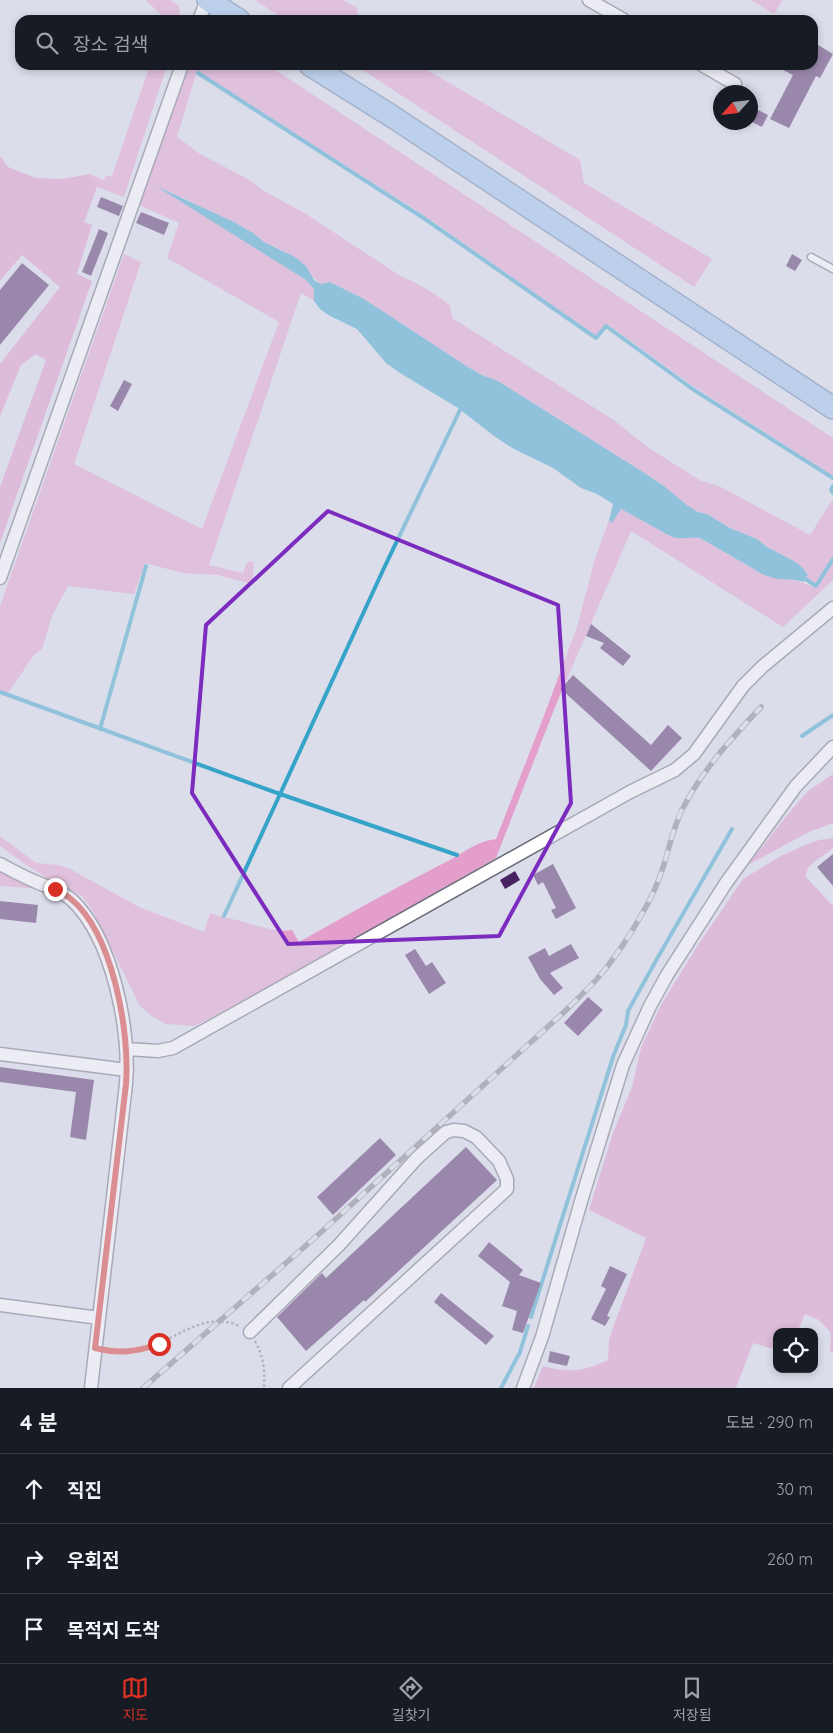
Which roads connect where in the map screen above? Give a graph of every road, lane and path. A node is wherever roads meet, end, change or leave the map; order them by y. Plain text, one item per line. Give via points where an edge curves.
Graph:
1 (207, 0) edge
2 (589, 0) edge
3 (200, 15) edge
4 (231, 15) edge
5 (615, 15) edge
6 (180, 70) edge
7 (318, 70) edge
8 (711, 70) edge
9 (735, 84) dead end
10 (811, 257) dead end
11 (833, 269) edge
12 (833, 408) edge
13 (1, 568) edge
14 (833, 608) edge
15 (833, 747) edge
16 (0, 864) edge
17 (127, 1049) junction
18 (0, 1054) edge
19 (127, 1070) junction
20 (0, 1305) edge
21 (99, 1318) junction
22 (250, 1332) junction
23 (95, 1348) junction
24 (91, 1388) edge
25 (264, 1388) edge
26 (289, 1388) edge
27 (523, 1388) edge

1 - 3 street
1 - 4 highway
2 - 5 street
6 - 13 street
7 - 12 highway
8 - 9 street
10 - 11 lane
14 - 17 street via 743,686 694,754 675,770 630,792 173,1048
15 - 27 street via 787,798 726,883 666,975 642,1023 623,1065 542,1337
16 - 17 street via 55,889 84,915 102,946 110,970
17 - 19 street
18 - 19 street
19 - 21 street
20 - 21 street
21 - 23 street
22 - 23 path via 233,1323 206,1323 187,1328 148,1348 114,1352
22 - 25 path via 262,1353
22 - 26 street via 339,1245 416,1158 446,1132 464,1131 476,1136 499,1161 507,1179 507,1189
23 - 24 street

